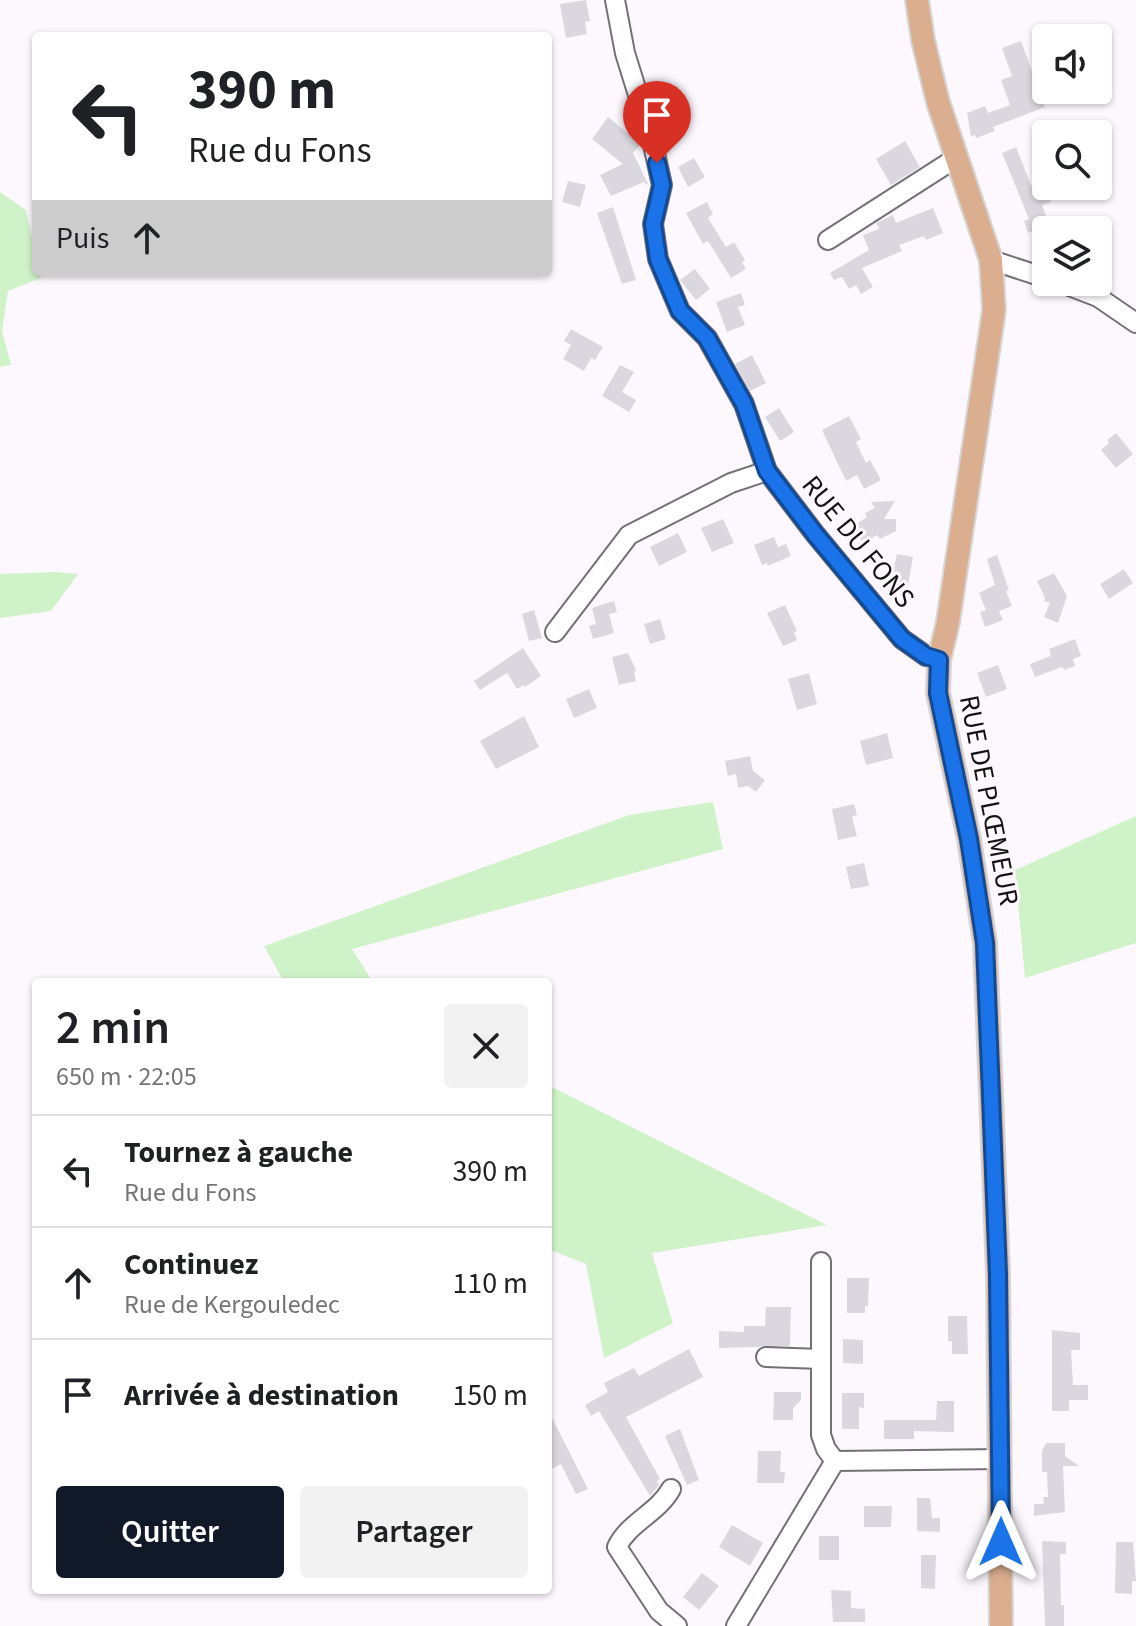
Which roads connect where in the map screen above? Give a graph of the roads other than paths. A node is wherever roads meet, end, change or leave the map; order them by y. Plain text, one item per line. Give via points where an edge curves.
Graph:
1 (615, 0) edge
2 (917, 0) edge
3 (956, 158) junction
4 (828, 240) dead end
5 (991, 260) junction
6 (1032, 273) edge
7 (1095, 296) edge
8 (1136, 323) edge
9 (767, 471) junction
10 (555, 632) dead end
11 (939, 660) junction
12 (821, 1262) dead end
13 (766, 1357) dead end
14 (821, 1359) junction
15 (1000, 1459) junction
16 (835, 1461) junction
17 (671, 1489) dead end
18 (677, 1626) edge
19 (736, 1626) edge
20 (1001, 1626) edge

1 - 9 street via 662,185 653,224 658,259 680,311 707,338 744,404
2 - 3 main road, RUE DE PLŒMEUR via 934,86
3 - 4 street
3 - 5 main road, RUE DE PLŒMEUR
5 - 6 street
5 - 11 main road, RUE DE PLŒMEUR via 994,310
7 - 8 street
9 - 10 street, RUE DU FONS via 731,483 629,535
9 - 11 street, RUE DU FONS via 902,639
11 - 15 main road, RUE DE PLŒMEUR via 938,693 985,943
12 - 14 street
13 - 14 street
14 - 16 street via 821,1435
15 - 16 street
15 - 20 main road, RUE DE PLŒMEUR
16 - 19 street
17 - 18 street via 617,1547 659,1611

